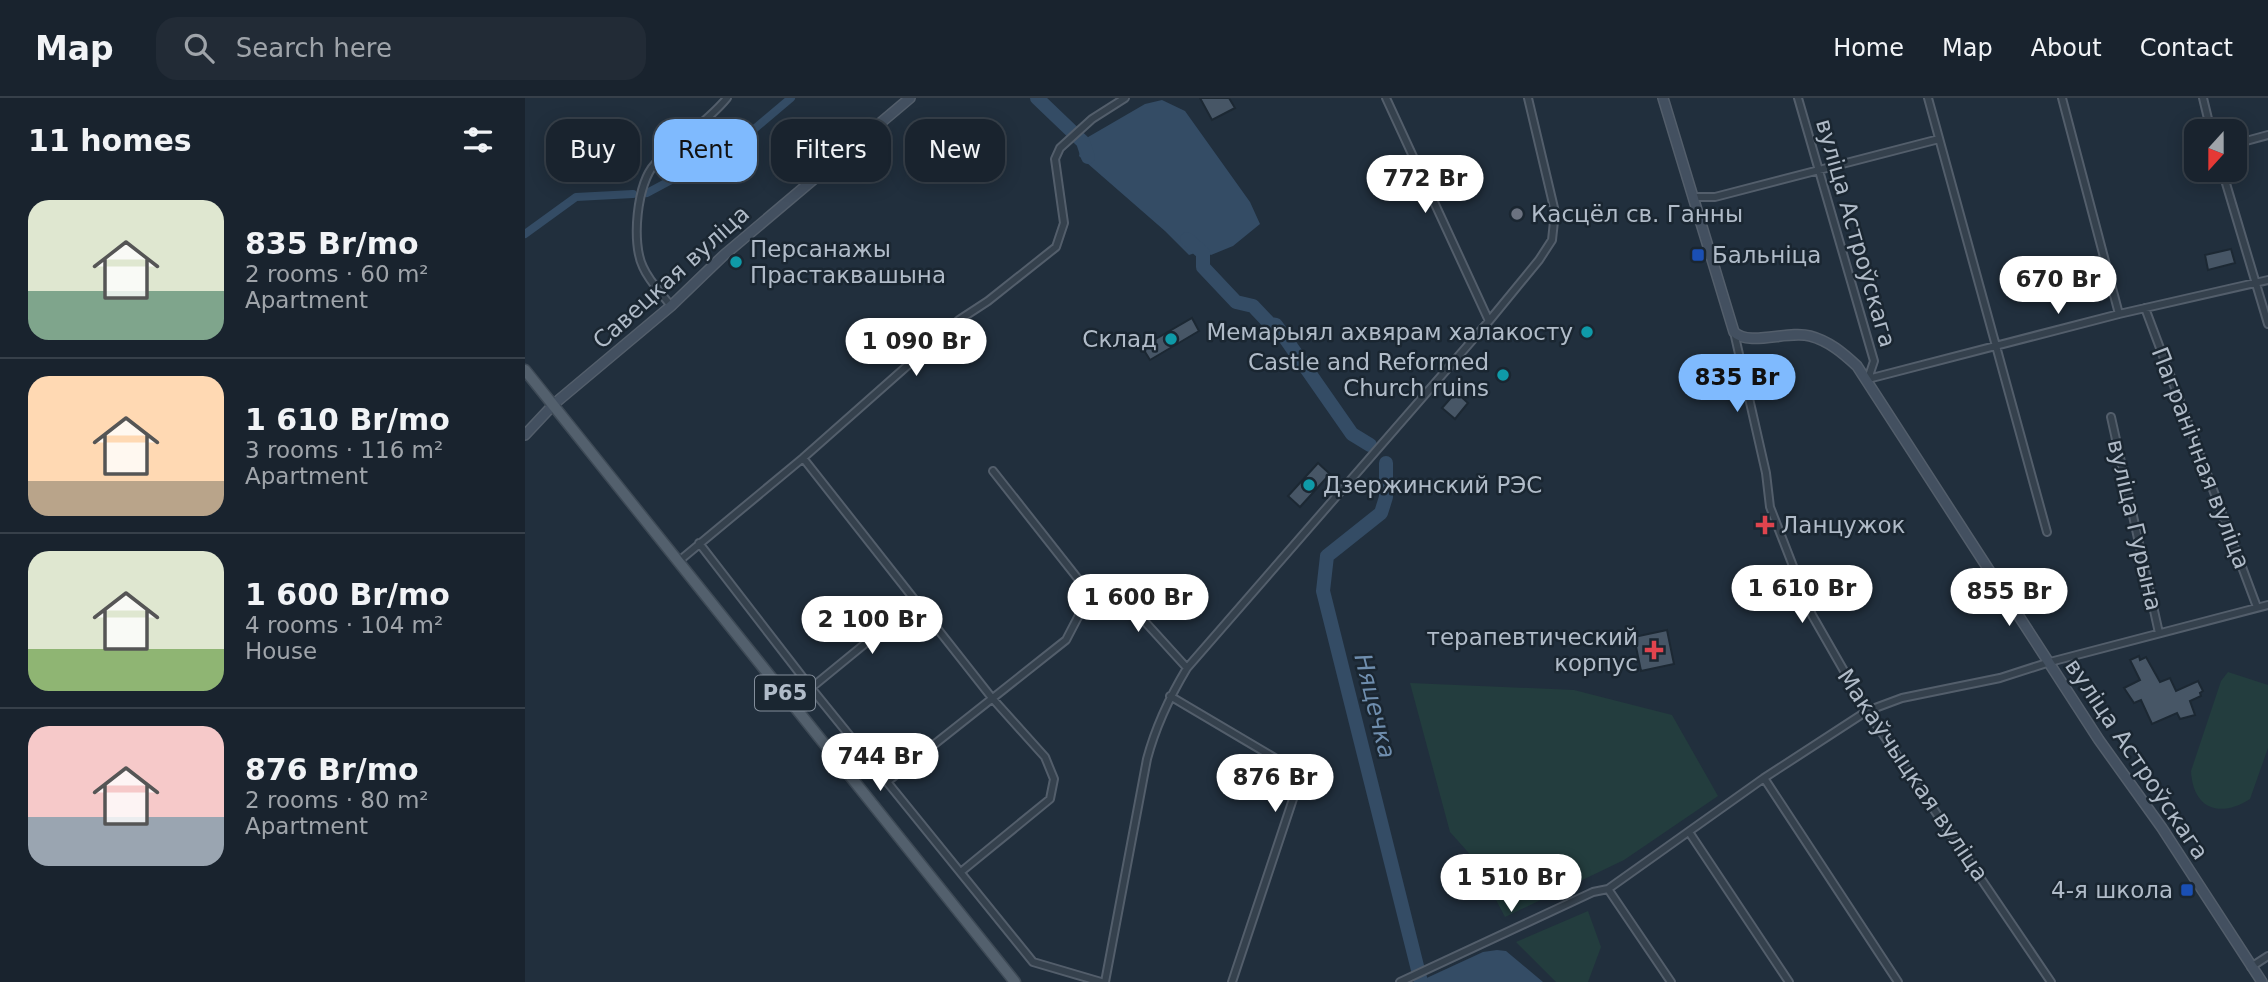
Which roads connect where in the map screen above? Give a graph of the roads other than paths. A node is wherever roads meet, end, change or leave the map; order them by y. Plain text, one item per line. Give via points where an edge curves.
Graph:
1 (727, 98) edge
2 (910, 98) edge
3 (1125, 98) edge
4 (1386, 98) edge
5 (1528, 98) edge
6 (1663, 98) edge
7 (1798, 98) edge
8 (1928, 98) edge
9 (2062, 98) edge
10 (2203, 98) edge
11 (2208, 119) edge
12 (2268, 135) edge
13 (1939, 139) junction
14 (2247, 141) edge
15 (1819, 171) junction
16 (2227, 182) edge
17 (1693, 197) junction
18 (2268, 280) edge
19 (2256, 283) junction
20 (671, 306) junction
21 (2145, 309) junction
22 (2119, 314) junction
23 (1489, 321) junction
24 (2268, 324) edge
25 (1734, 332) junction
26 (1995, 346) junction
27 (525, 370) edge
28 (1868, 379) junction
29 (554, 404) junction
30 (2111, 417) dead end
31 (525, 435) edge
32 (803, 458) junction
33 (993, 471) dead end
34 (2047, 532) dead end
35 (699, 543) junction
36 (679, 561) junction
37 (1090, 594) junction
38 (915, 602) junction
39 (2268, 605) edge
40 (2257, 607) junction
41 (2159, 633) junction
42 (2050, 662) junction
43 (1187, 668) junction
44 (811, 688) junction
45 (1170, 696) junction
46 (992, 698) junction
47 (1867, 710) junction
48 (1764, 778) junction
49 (888, 782) junction
50 (1689, 832) junction
51 (962, 871) junction
52 (1608, 889) junction
53 (2268, 956) edge
54 (2251, 967) junction
55 (1015, 982) edge
56 (1103, 982) edge
57 (1232, 982) edge
58 (1400, 982) edge
59 (1671, 982) edge
60 (1789, 982) edge
61 (1898, 982) edge
62 (2051, 982) edge
63 (2262, 982) edge

1 - 20 street via 655,164 644,182 637,229 639,255 648,276
2 - 20 street, Савецкая вуліца via 781,205
3 - 32 street via 1060,148 1055,159 1064,223 1056,247 959,320
4 - 23 street
5 - 23 street via 1555,212 1552,240
6 - 17 street
7 - 15 street, вуліца Астроўскага
8 - 13 street
9 - 22 street
10 - 11 street
12 - 14 street
13 - 15 street
13 - 26 street
15 - 17 street via 1715,197
15 - 28 street, вуліца Астроўскага via 1874,361
16 - 19 street
17 - 25 street
18 - 19 street
19 - 21 street
19 - 24 street
20 - 29 street, Савецкая вуліца
21 - 22 street
21 - 40 street, Пагранічная вуліца
22 - 26 street
23 - 43 street
25 - 28 street, вуліца Астроўскага via 1749,339 1794,334 1822,340 1842,352
25 - 47 street, Макаўчыцкая вуліца via 1774,521 1812,615
26 - 28 street
26 - 34 street
27 - 29 main road, Р65
28 - 42 street, вуліца Астроўскага
29 - 31 street, Савецкая вуліца
29 - 36 main road, Р65
30 - 41 street, вуліца Гурына
32 - 35 street
32 - 38 street
33 - 37 street
35 - 36 street
35 - 44 street
36 - 55 main road, Р65
37 - 43 street via 1104,588 1117,591
37 - 46 street via 1066,640
38 - 44 street
38 - 46 street
39 - 40 street
40 - 41 street
41 - 42 street
42 - 47 street
42 - 54 street, вуліца Астроўскага
43 - 45 street
44 - 49 street
45 - 56 street via 1147,759
45 - 57 street via 1290,767 1296,790
46 - 49 street
46 - 51 street via 1045,757 1054,779 1051,799
47 - 48 street
47 - 62 street, Макаўчыцкая вуліца
48 - 50 street
48 - 61 street
49 - 51 street
50 - 52 street
50 - 60 street
51 - 56 street via 1033,962
52 - 58 street
52 - 59 street
53 - 54 street
54 - 63 street, вуліца Астроўскага

